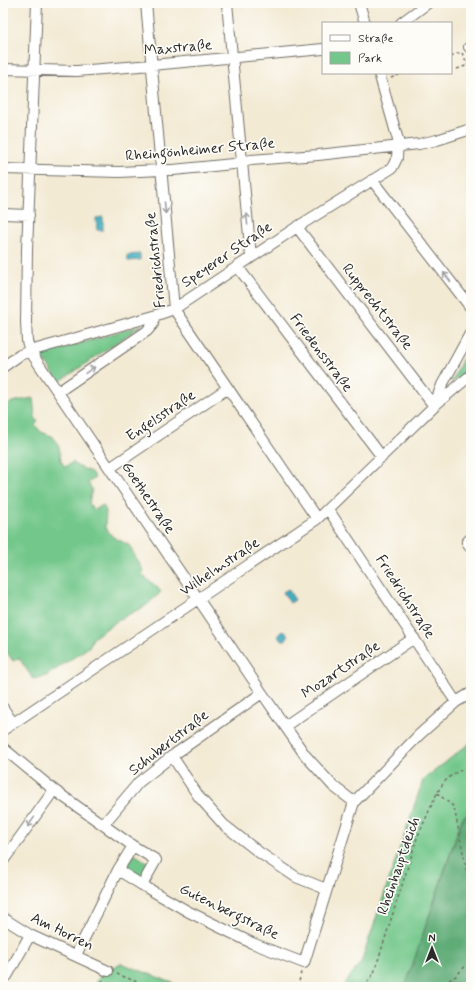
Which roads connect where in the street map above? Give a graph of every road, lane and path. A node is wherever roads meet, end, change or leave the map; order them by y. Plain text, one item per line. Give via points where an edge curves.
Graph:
1 (37, 3) edge
2 (146, 3) edge
3 (227, 3) edge
4 (359, 3) edge
5 (428, 3) edge
6 (365, 22) edge
7 (402, 22) edge
8 (467, 48) edge
9 (322, 49) edge
10 (232, 58) junction
11 (152, 65) junction
12 (468, 65) junction
13 (3, 69) edge
14 (457, 69) dead end
15 (35, 70) junction
16 (471, 71) edge
17 (398, 74) edge
18 (380, 77) edge
19 (471, 129) edge
20 (398, 147) junction
21 (241, 162) junction
22 (3, 169) edge
23 (32, 170) junction
24 (162, 170) junction
25 (372, 180) junction
26 (3, 214) edge
27 (29, 215) junction
28 (297, 227) junction
29 (251, 257) junction
30 (237, 266) junction
31 (471, 308) edge
32 (174, 309) junction
33 (154, 316) junction
34 (471, 334) edge
35 (30, 351) junction
36 (3, 367) edge
37 (471, 375) edge
38 (228, 388) junction
39 (58, 392) junction
40 (434, 406) junction
41 (382, 457) junction
42 (110, 468) junction
43 (328, 509) junction
44 (317, 519) junction
45 (471, 538) edge
46 (471, 548) edge
47 (199, 599) junction
48 (414, 638) junction
49 (262, 693) junction
50 (471, 693) edge
51 (456, 702) junction
52 (3, 708) edge
53 (13, 723) junction
54 (285, 726) junction
55 (3, 730) edge
56 (3, 748) edge
57 (172, 756) junction
58 (471, 765) edge
59 (54, 790) junction
60 (437, 793) junction
61 (354, 802) junction
62 (103, 825) junction
63 (132, 846) junction
64 (3, 861) edge
65 (118, 870) junction
66 (142, 885) junction
67 (326, 889) junction
68 (471, 893) edge
69 (3, 918) edge
70 (30, 935) junction
71 (76, 955) junction
72 (471, 960) edge
73 (304, 963) junction
74 (108, 971) dead end
75 (119, 975) dead end
76 (7, 976) dead end
77 (150, 987) edge
78 (298, 987) edge
79 (364, 987) edge
80 (439, 987) edge

1 - 15 street, Goethestraße
2 - 11 street, Friedrichstraße
3 - 10 street
4 - 6 street
5 - 7 street
8 - 12 path
9 - 10 street, Maxstraße
10 - 11 street, Maxstraße
10 - 21 street
11 - 15 street, Maxstraße via 77,71
11 - 24 street, Friedrichstraße
12 - 14 path
12 - 16 path
13 - 15 street, Maxstraße
15 - 23 street, Goethestraße
17 - 18 path
18 - 20 street
19 - 20 street, Rheingönheimer Straße via 438,140
20 - 21 street, Rheingönheimer Straße
20 - 25 street, Speyerer Straße via 397,158 392,168
21 - 24 street, Rheingönheimer Straße
29 -> 21 street
22 - 23 street, Rheingönheimer Straße
23 - 24 street, Rheingönheimer Straße
23 - 27 street, Goethestraße
24 -> 32 street, Friedrichstraße
25 - 28 street, Speyerer Straße
31 -> 25 street
26 - 27 street
27 - 35 street, Goethestraße via 26,322
28 - 29 street, Speyerer Straße
28 - 40 street, Rupprechtstraße
29 - 30 street, Speyerer Straße
30 - 32 street, Speyerer Straße
30 - 41 street, Friedensstraße
32 - 33 street, Speyerer Straße
32 - 38 street, Friedrichstraße
33 - 35 street, Speyerer Straße
39 -> 33 street via 147,331 153,324
34 - 40 street, Wilhelmstraße via 442,385
35 - 36 street, Speyerer Straße
35 - 39 street, Goethestraße
37 - 40 street, Wilhelmstraße
38 - 42 street, Engelsstraße
38 - 44 street, Friedrichstraße
39 - 42 street, Goethestraße
40 - 41 street, Wilhelmstraße
41 - 43 street, Wilhelmstraße
42 - 47 street, Goethestraße
43 - 44 street, Wilhelmstraße
43 - 48 street, Friedrichstraße
44 - 47 street, Wilhelmstraße
45 - 46 street via 467,542
47 - 49 street, Goethestraße
47 - 53 street, Wilhelmstraße
48 - 51 street, Friedrichstraße
48 - 54 street, Mozartstraße
49 - 54 street, Goethestraße
49 - 57 street, Schubertstraße
50 - 51 street
51 - 61 street via 419,735
52 - 53 street
53 - 55 street, Wilhelmstraße
54 - 61 street, Goethestraße via 305,755 334,786
56 - 59 street
57 - 62 street, Schubertstraße via 139,782
57 - 67 street via 199,797 224,825 260,853 296,876
58 - 60 path, Rheinhauptdeich via 453,774
59 - 62 street
59 -> 64 street
60 - 68 path via 454,807
60 - 79 path, Rheinhauptdeich via 417,838 374,973
61 - 67 street
62 - 63 street
63 - 65 street
63 - 66 street via 156,860
65 - 66 street, Gutenbergstraße
65 - 71 street
66 - 73 street, Gutenbergstraße via 252,943
67 - 73 street
69 - 70 street, Am Horren
70 - 71 street, Am Horren
70 - 76 street
71 - 74 street, Am Horren
72 - 80 path via 457,975
73 - 78 path
75 - 77 path

